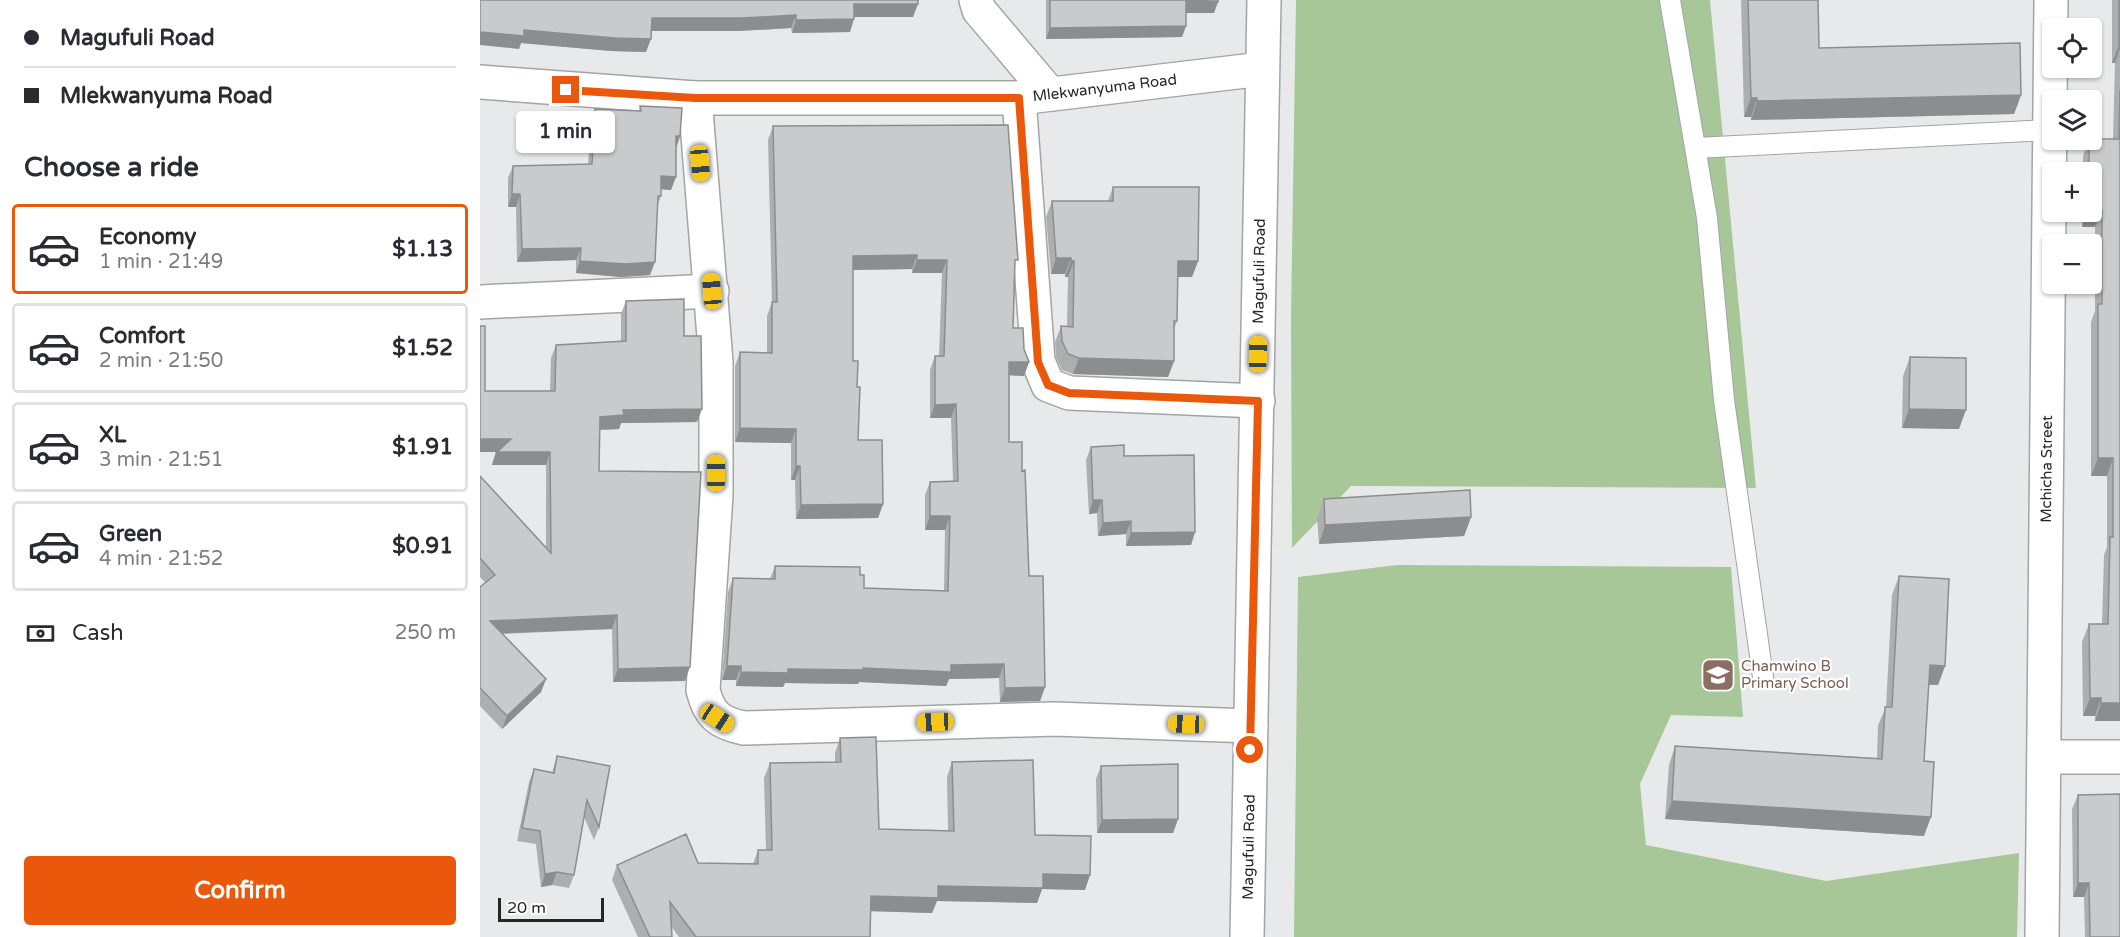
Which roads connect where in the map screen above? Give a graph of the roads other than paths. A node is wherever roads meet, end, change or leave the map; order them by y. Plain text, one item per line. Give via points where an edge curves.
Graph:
1 (976, 0) edge
2 (1264, 0) edge
3 (1670, 0) edge
4 (2051, 0) edge
5 (1262, 69) junction
6 (480, 81) edge
7 (2050, 90) edge
8 (1034, 96) junction
9 (695, 98) junction
10 (2042, 130) edge
11 (1695, 148) junction
12 (2050, 150) edge
13 (712, 291) junction
14 (480, 302) edge
15 (1258, 401) junction
16 (1763, 677) dead end
17 (1251, 726) junction
18 (2044, 757) junction
19 (2120, 757) edge
20 (1247, 937) edge
21 (2042, 937) edge

1 - 8 street
2 - 5 street, Magufuli Road
3 - 11 lane
4 - 7 street, Mchicha Street
5 - 8 street, Mlekwanyuma Road
5 - 15 street, Magufuli Road
6 - 9 street, Mlekwanyuma Road
8 - 9 street, Mlekwanyuma Road
8 - 15 street via 1038,362 1048,385 1069,393
9 - 13 street
10 - 11 lane
11 - 16 lane via 1707,218 1724,400
12 - 18 street, Mchicha Street
13 - 14 street
13 - 17 street via 716,495 703,690 706,705 717,718 744,728 1055,719
15 - 17 street, Magufuli Road
17 - 20 street, Magufuli Road
18 - 19 street
18 - 21 street, Mchicha Street

